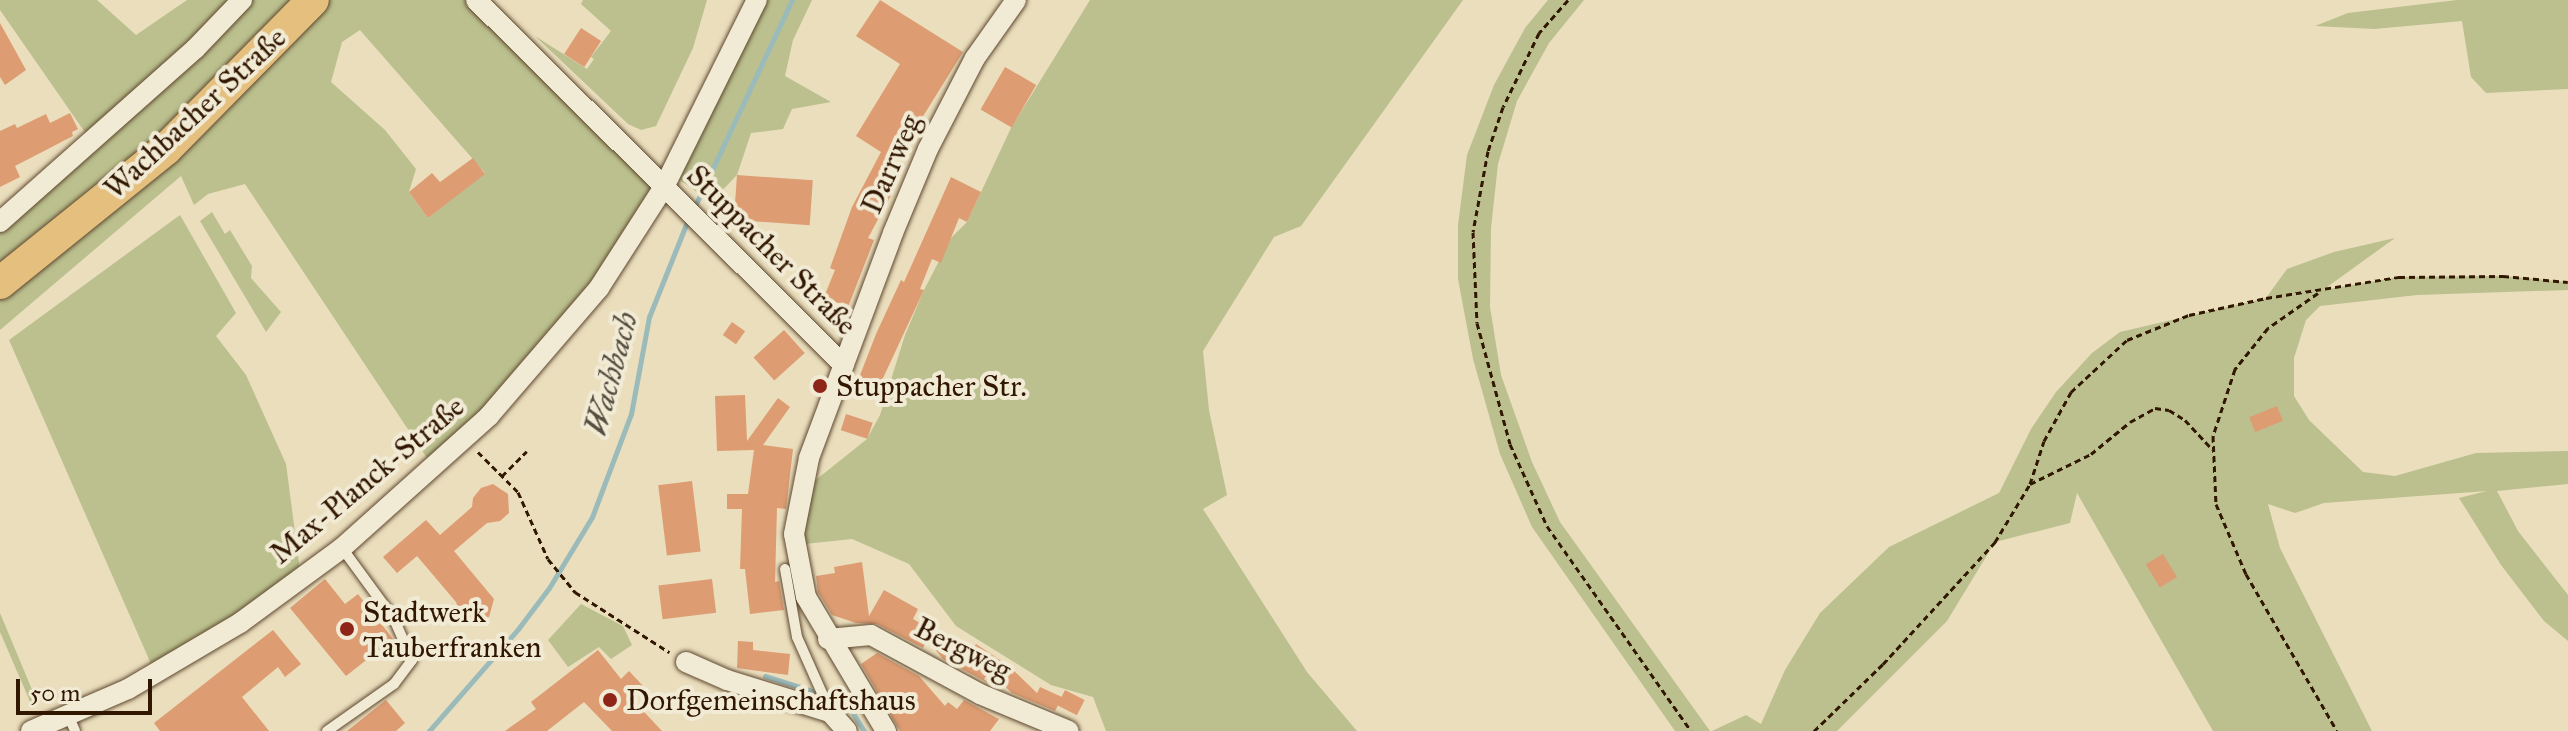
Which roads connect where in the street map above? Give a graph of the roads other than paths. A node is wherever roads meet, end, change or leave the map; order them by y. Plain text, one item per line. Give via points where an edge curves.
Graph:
1 (242, 0) edge
2 (313, 0) edge
3 (476, 0) edge
4 (757, 0) edge
5 (1016, 0) edge
6 (672, 192) junction
7 (0, 222) edge
8 (0, 283) edge
9 (844, 365) junction
10 (342, 548) junction
11 (785, 569) dead end
12 (828, 639) junction
13 (686, 662) road end
14 (830, 712) junction
15 (71, 723) edge
16 (31, 731) edge
17 (327, 731) edge
18 (847, 731) edge
19 (886, 731) edge
20 (1069, 731) edge

1 - 7 street via 195,49
2 - 8 main road, Wachbacher Straße via 166,149
3 - 6 street, Stuppacher Straße
4 - 6 street, Max-Planck-Straße
5 - 9 street, Darrweg via 975,58 928,149
6 - 9 street, Stuppacher Straße
6 - 10 street, Max-Planck-Straße via 599,288 489,416
9 - 12 street, Stuppacher Straße via 809,458 794,534 806,597
10 - 15 street, Max-Planck-Straße via 240,623
10 - 17 lane via 394,619 412,660 394,684
11 - 14 lane via 794,627
12 - 19 street, Stuppacher Straße
12 - 20 street, Bergweg via 871,635 980,694
13 - 14 street
14 - 18 street
15 - 16 street, Max-Planck-Straße

